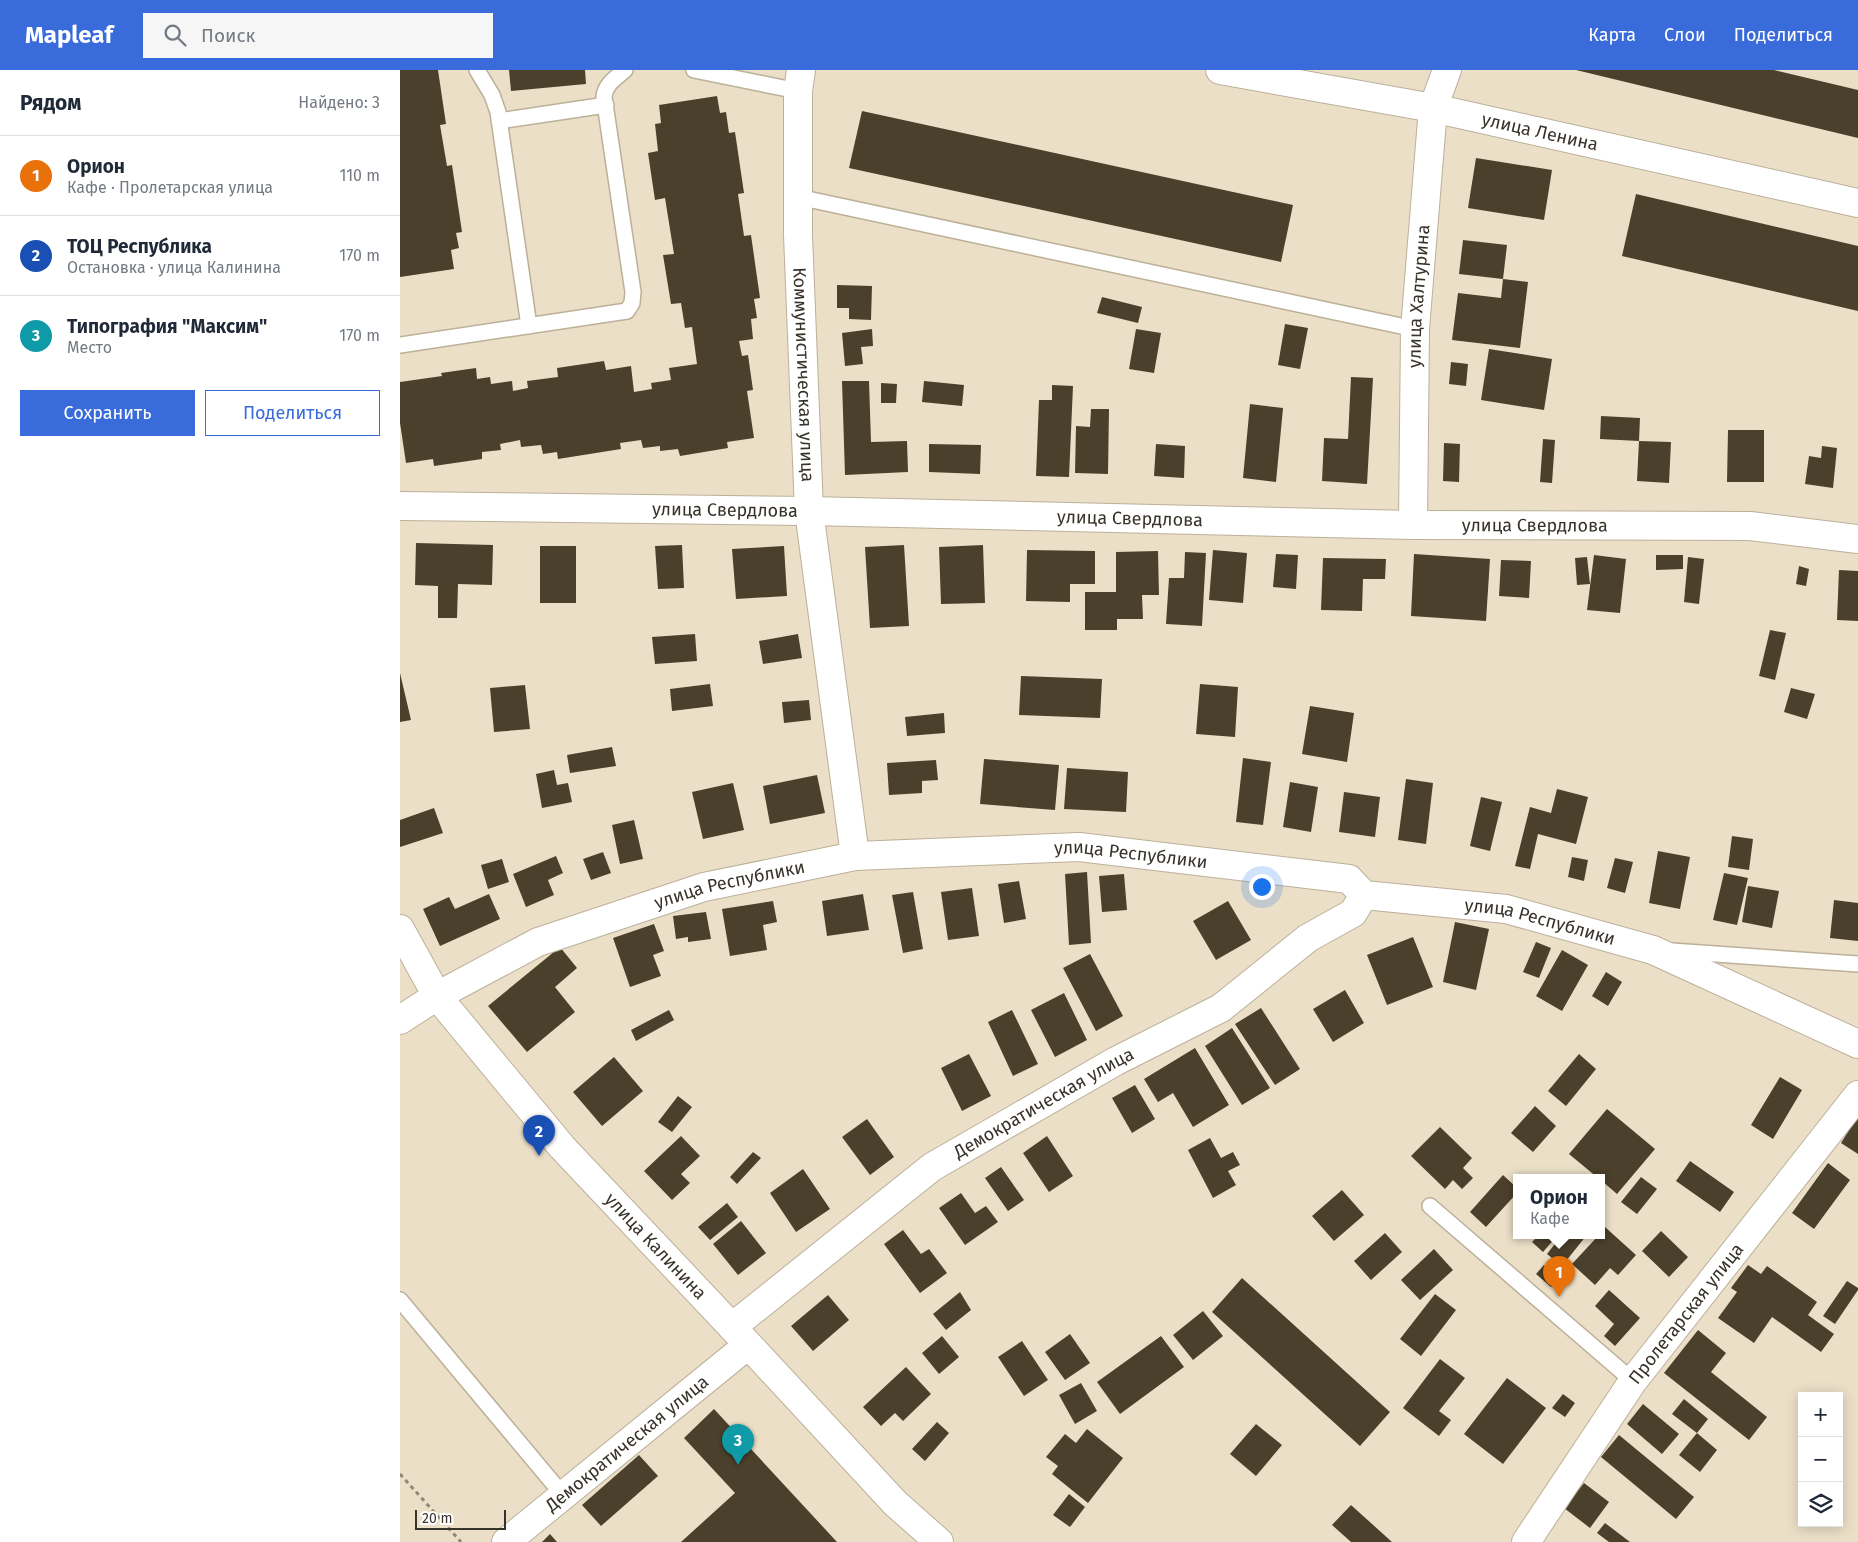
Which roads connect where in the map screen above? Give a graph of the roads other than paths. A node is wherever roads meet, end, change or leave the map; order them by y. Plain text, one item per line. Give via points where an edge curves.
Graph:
1 (477, 70) edge
2 (625, 70) edge
3 (694, 70) edge
4 (1220, 70) edge
5 (1447, 70) edge
6 (800, 80) edge
7 (606, 105) junction
8 (1433, 108) junction
9 (499, 121) junction
10 (798, 197) junction
11 (1858, 203) edge
12 (530, 326) junction
13 (1415, 329) junction
14 (400, 345) edge
15 (400, 506) edge
16 (809, 511) junction
17 (1413, 525) junction
18 (1858, 539) edge
19 (855, 856) junction
20 (1364, 895) junction
21 (400, 928) edge
22 (1653, 950) junction
23 (1858, 964) edge
24 (437, 996) junction
25 (400, 1020) edge
26 (1858, 1044) edge
27 (1858, 1095) edge
28 (1430, 1206) dead end
29 (400, 1300) edge
30 (740, 1336) junction
31 (1633, 1381) junction
32 (563, 1495) junction
33 (929, 1539) edge
34 (506, 1542) edge
35 (1526, 1542) edge

1 - 9 lane via 492,95
2 - 7 lane via 605,90
3 - 6 lane
4 - 8 street, улица Ленина
5 - 8 street, улица Халтурина
6 - 10 street, Коммунистическая улица
7 - 9 lane
7 - 12 lane via 632,303 628,311
8 - 11 street, улица Ленина
8 - 13 street, улица Халтурина
9 - 12 lane
10 - 13 lane
10 - 16 street, Коммунистическая улица
12 - 14 lane
13 - 17 street, улица Халтурина
15 - 16 street, улица Свердлова
16 - 17 street, улица Свердлова
16 - 19 street, Коммунистическая улица
17 - 18 street, улица Свердлова via 1750,526
19 - 20 street, улица Республики via 1079,847 1349,879
19 - 24 street, улица Республики via 704,887 538,942
20 - 22 street, улица Республики via 1506,909
20 - 30 street, Демократическая улица via 1353,913 1308,938 1221,1008 1116,1061 932,1167
21 - 24 street, улица Калинина
22 - 23 lane
22 - 26 street, улица Республики
24 - 25 street, улица Республики
24 - 30 street, улица Калинина via 562,1147
27 - 31 street, Пролетарская улица
28 - 31 lane
29 - 32 lane
30 - 32 street, Демократическая улица
30 - 33 street, улица Калинина
31 - 35 street, Пролетарская улица
32 - 34 street, Демократическая улица

